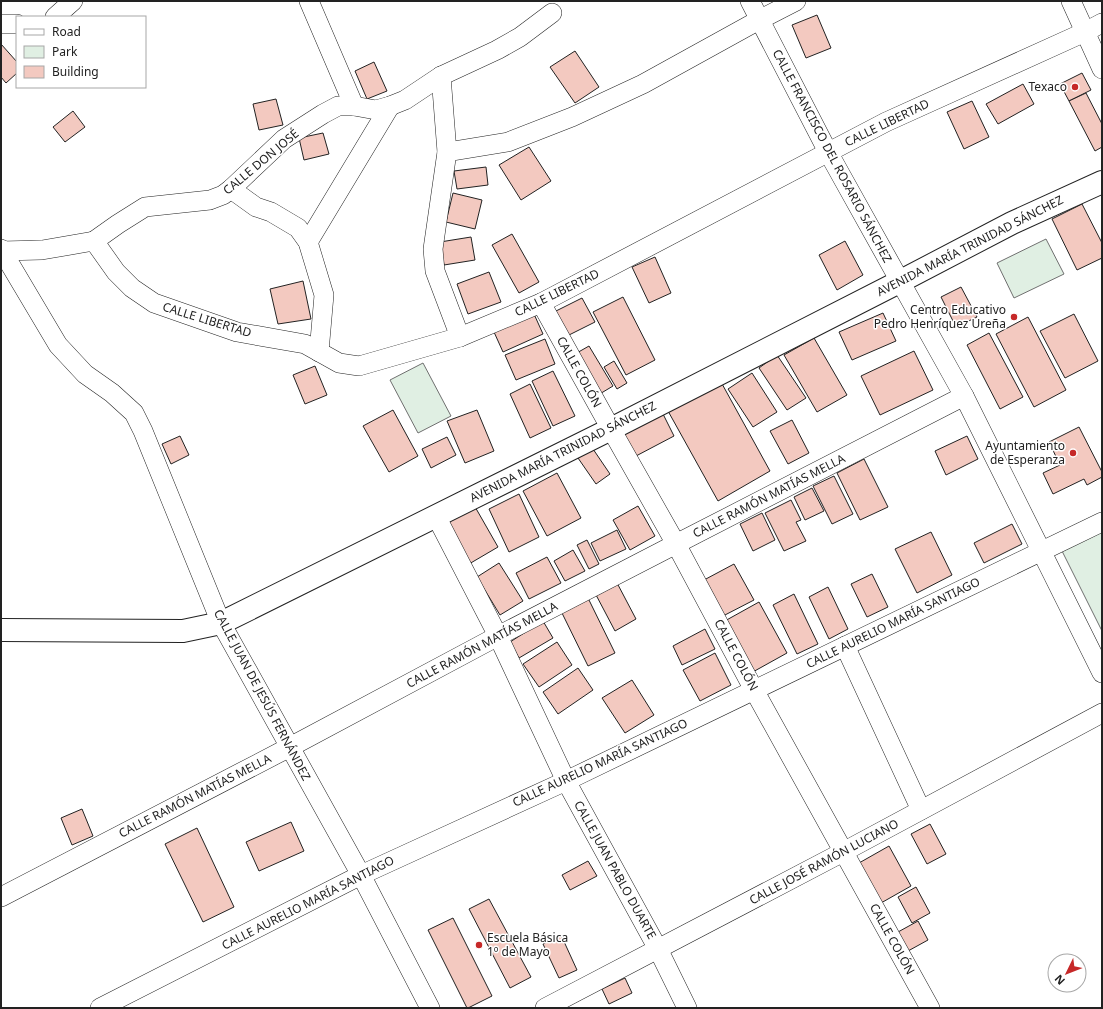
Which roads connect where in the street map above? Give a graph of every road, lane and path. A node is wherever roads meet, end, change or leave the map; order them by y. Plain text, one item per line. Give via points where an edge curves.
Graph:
1 (73, 1) edge
2 (309, 1) edge
3 (750, 1) edge
4 (796, 1) edge
5 (1071, 1) edge
6 (552, 13) dead end
7 (56, 16) edge
8 (759, 20) junction
9 (1102, 23) edge
10 (1, 24) edge
11 (16, 24) edge
12 (1084, 32) junction
13 (1102, 69) edge
14 (441, 76) junction
15 (354, 106) junction
16 (390, 106) junction
17 (447, 152) junction
18 (828, 152) junction
19 (1102, 182) edge
20 (231, 189) junction
21 (94, 241) junction
22 (308, 242) junction
23 (1, 250) edge
24 (901, 281) junction
25 (541, 303) junction
26 (460, 337) junction
27 (319, 352) junction
28 (964, 396) junction
29 (611, 429) junction
30 (436, 516) junction
31 (1102, 522) edge
32 (676, 544) junction
33 (1042, 551) junction
34 (221, 623) junction
35 (1, 630) edge
36 (498, 636) junction
37 (845, 646) junction
38 (1102, 673) edge
39 (754, 690) junction
40 (1102, 713) edge
41 (290, 747) junction
42 (566, 781) junction
43 (921, 810) junction
44 (844, 851) junction
45 (361, 875) junction
46 (1, 897) edge
47 (658, 949) junction
48 (100, 1008) edge
49 (430, 1008) edge
50 (545, 1008) edge
51 (687, 1008) edge
52 (930, 1008) edge

1 - 7 street
2 - 15 street
3 - 8 street, CALLE FRANCISCO DEL ROSARIO SÁNCHEZ
4 - 8 street
5 - 12 street
6 - 14 street, CALLE DON JOSÉ via 520,37
8 - 17 street via 643,84 572,117 508,142
8 - 18 street, CALLE FRANCISCO DEL ROSARIO SÁNCHEZ
9 - 12 street, CALLE LIBERTAD
10 - 11 street
12 - 13 street
12 - 18 street, CALLE LIBERTAD via 886,122
14 - 16 street, CALLE DON JOSÉ via 405,100
14 - 17 street
15 - 16 street, CALLE DON JOSÉ via 376,110
15 - 20 street, CALLE DON JOSÉ via 338,106 284,139
16 - 22 street
17 - 26 street via 433,249 435,271
18 - 24 street, CALLE FRANCISCO DEL ROSARIO SÁNCHEZ
18 - 25 street, CALLE LIBERTAD
19 - 24 main road, AVENIDA MARÍA TRINIDAD SÁNCHEZ via 1012,223
20 - 21 street, CALLE DON JOSÉ via 210,200 145,207
20 - 22 street via 256,207 271,212 298,228
21 - 23 street via 42,250
21 - 27 street, CALLE LIBERTAD via 116,272 132,288 154,303 237,332 305,344
22 - 27 street via 324,295
23 - 34 street, CALLE JUAN DE JESÚS FERNÁNDEZ via 58,345 85,374 134,413
24 - 28 street, CALLE FRANCISCO DEL ROSARIO SÁNCHEZ
24 - 29 main road, AVENIDA MARÍA TRINIDAD SÁNCHEZ
25 - 26 street, CALLE LIBERTAD
25 - 29 street, CALLE COLÓN
26 - 27 street, CALLE LIBERTAD via 359,366 339,363
28 - 32 street, CALLE RAMÓN MATÍAS MELLA
28 - 33 street, CALLE FRANCISCO DEL ROSARIO SÁNCHEZ
29 - 30 main road, AVENIDA MARÍA TRINIDAD SÁNCHEZ
29 - 32 street, CALLE COLÓN
30 - 34 main road, AVENIDA MARÍA TRINIDAD SÁNCHEZ
30 - 36 street, CALLE JUAN PABLO DUARTE
31 - 33 street, CALLE AURELIO MARÍA SANTIAGO
32 - 36 street, CALLE RAMÓN MATÍAS MELLA
32 - 39 street, CALLE COLÓN
33 - 37 street, CALLE AURELIO MARÍA SANTIAGO
33 - 38 street, CALLE FRANCISCO DEL ROSARIO SÁNCHEZ
34 - 35 main road, AVENIDA MARÍA TRINIDAD SÁNCHEZ via 183,631
34 - 41 street, CALLE JUAN DE JESÚS FERNÁNDEZ
36 - 41 street, CALLE RAMÓN MATÍAS MELLA
36 - 42 street, CALLE JUAN PABLO DUARTE
37 - 39 street, CALLE AURELIO MARÍA SANTIAGO
37 - 43 street
39 - 42 street, CALLE AURELIO MARÍA SANTIAGO
39 - 44 street, CALLE COLÓN
40 - 43 street, CALLE JOSÉ RAMÓN LUCIANO
41 - 45 street, CALLE JUAN DE JESÚS FERNÁNDEZ
41 - 46 street, CALLE RAMÓN MATÍAS MELLA
42 - 45 street, CALLE AURELIO MARÍA SANTIAGO
42 - 47 street, CALLE JUAN PABLO DUARTE
43 - 44 street, CALLE JOSÉ RAMÓN LUCIANO
44 - 47 street, CALLE JOSÉ RAMÓN LUCIANO
44 - 52 street, CALLE COLÓN
45 - 48 street, CALLE AURELIO MARÍA SANTIAGO
45 - 49 street, CALLE JUAN DE JESÚS FERNÁNDEZ
47 - 50 street, CALLE JOSÉ RAMÓN LUCIANO
47 - 51 street, CALLE JUAN PABLO DUARTE

